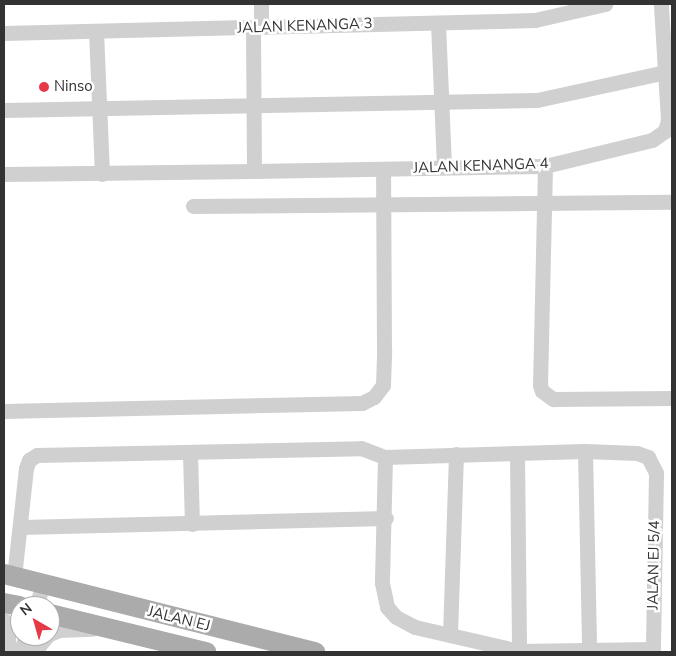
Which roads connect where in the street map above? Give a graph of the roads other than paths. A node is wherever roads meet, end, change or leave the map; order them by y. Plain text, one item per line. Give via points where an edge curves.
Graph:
1 (261, 4) edge
2 (605, 4) edge
3 (661, 4) edge
4 (438, 22) junction
5 (257, 27) junction
6 (96, 31) junction
7 (4, 33) edge
8 (665, 72) junction
9 (441, 102) junction
10 (255, 106) junction
11 (99, 108) junction
12 (4, 110) edge
13 (546, 166) junction
14 (444, 167) junction
15 (383, 168) junction
16 (254, 171) junction
17 (4, 174) edge
18 (102, 174) junction
19 (672, 202) edge
20 (385, 203) junction
21 (545, 204) junction
22 (192, 206) dead end
23 (672, 398) edge
24 (4, 411) edge
25 (585, 451) junction
26 (190, 453) junction
27 (456, 454) junction
28 (517, 454) junction
29 (385, 458) junction
30 (386, 518) junction
31 (192, 524) junction
32 (20, 527) junction
33 (9, 575) edge
34 (43, 585) junction
35 (39, 596) edge
36 (60, 617) edge
37 (4, 620) edge
38 (103, 629) junction
39 (60, 630) edge
40 (450, 635) junction
41 (589, 650) junction
42 (519, 651) junction
43 (653, 651) edge
44 (8, 652) edge
45 (206, 652) edge
46 (315, 652) edge

1 - 5 street
2 - 4 street, JALAN KENANGA 3 via 535,20
3 - 8 street, JALAN KENANGA 4
4 - 5 street, JALAN KENANGA 3
4 - 9 street
5 - 6 street, JALAN KENANGA 3
5 - 10 street
6 - 7 street, JALAN KENANGA 3
6 - 11 street
8 - 9 street via 537,100
8 - 13 street, JALAN KENANGA 4 via 668,120 662,135
9 - 10 street
9 - 14 street
10 - 11 street
10 - 16 street
11 - 12 street
11 - 18 street
13 - 14 street, JALAN KENANGA 4
13 - 21 street
14 - 15 street, JALAN KENANGA 4
15 - 16 street, JALAN KENANGA 4
15 - 20 street
16 - 18 street, JALAN KENANGA 4
17 - 18 street, JALAN KENANGA 4
19 - 21 street
20 - 21 street
20 - 22 street
20 - 24 street via 383,385 369,401
21 - 23 street via 542,392 553,398
25 - 28 street
25 - 41 street
25 - 43 street, JALAN EJ 5/4 via 643,454 652,461 656,478
26 - 29 street via 361,448
26 - 31 street
26 - 32 street via 42,454 29,460
27 - 28 street
27 - 29 street
27 - 40 street
28 - 42 street
29 - 30 street
30 - 31 street
30 - 40 street via 382,583 387,607 406,623
31 - 32 street
32 - 33 street
33 - 34 main road, JALAN EJ
34 - 35 street
34 - 46 main road, JALAN EJ
36 - 38 main road, JALAN EJ
37 - 44 street via 8,631
38 - 39 street
38 - 45 main road, JALAN EJ
40 - 42 street
41 - 42 street
41 - 43 street

